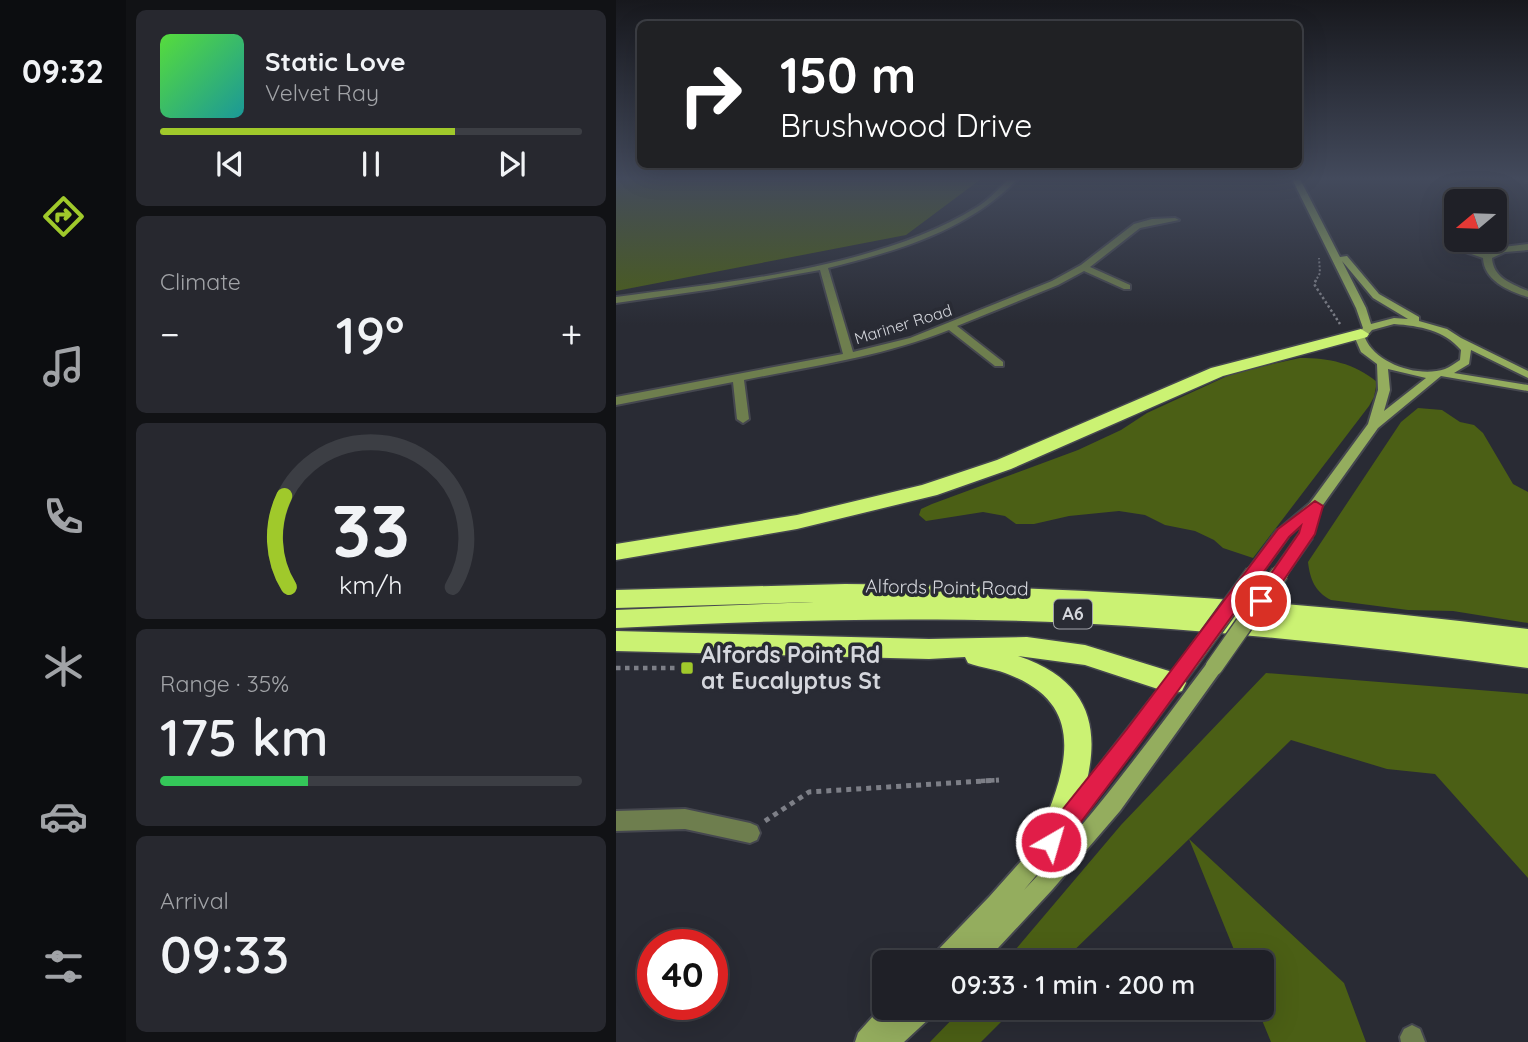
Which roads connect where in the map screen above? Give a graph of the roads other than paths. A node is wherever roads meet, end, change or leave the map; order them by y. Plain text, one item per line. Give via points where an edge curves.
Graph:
1 (941, 228) edge
2 (1135, 228) edge
3 (1322, 228) edge
4 (1329, 241) junction
5 (1528, 247) edge
6 (1472, 252) edge
7 (1486, 257) junction
8 (823, 266) junction
9 (1084, 267) junction
10 (1127, 287) dead end
11 (1528, 294) edge
12 (616, 300) edge
13 (1429, 326) junction
14 (952, 327) junction
15 (1356, 330) junction
16 (1454, 337) junction
17 (849, 356) junction
18 (999, 364) dead end
19 (1382, 364) junction
20 (1438, 374) junction
21 (1528, 375) edge
22 (738, 377) junction
23 (1528, 388) edge
24 (616, 401) edge
25 (743, 419) dead end
26 (1374, 425) junction
27 (1315, 506) junction
28 (616, 552) edge
29 (616, 599) edge
30 (616, 619) edge
31 (1528, 639) edge
32 (616, 642) edge
33 (929, 649) junction
34 (1528, 658) edge
35 (1210, 672) junction
36 (1181, 673) junction
37 (616, 821) edge
38 (750, 833) road end
39 (1051, 842) junction
40 (954, 950) edge
41 (981, 950) edge
42 (886, 1020) edge
43 (911, 1020) edge
44 (867, 1042) edge
45 (886, 1042) edge

1 - 8 street
2 - 9 street, Mariner Road
3 - 4 street
4 - 13 street via 1376,296
4 - 15 street
5 - 7 street
6 - 7 street
7 - 11 street via 1493,275
8 - 12 street
8 - 17 street
9 - 10 street
9 - 14 street, Mariner Road
13 - 15 street via 1394,321
13 - 16 street
14 - 17 street, Mariner Road
14 - 18 street
15 - 19 street via 1363,349
15 - 28 highway via 1313,350 1220,371 1031,454 937,488 789,524
16 - 20 street via 1466,350 1465,362
16 - 21 street
17 - 22 street, Mariner Road
19 - 20 street
19 - 26 street via 1384,390
20 - 23 street
20 - 26 street
22 - 24 street, Mariner Road
22 - 25 street
26 - 27 street
27 - 35 street, bridge via 1307,534
27 - 36 street, bridge via 1283,533
29 - 31 highway, Alfords Point Road / A6 via 824,592 1058,596 1359,619
30 - 34 highway, Alfords Point Road / A6 via 868,611 1078,614 1167,619
32 - 33 highway
33 - 36 highway via 980,645 1046,648
33 - 39 highway via 1010,662 1041,676 1062,697 1075,723 1079,754 1077,772
35 - 36 street
35 - 41 street via 1113,804
36 - 39 street
37 - 38 street via 685,819
39 - 40 street
42 - 44 street
43 - 45 street

